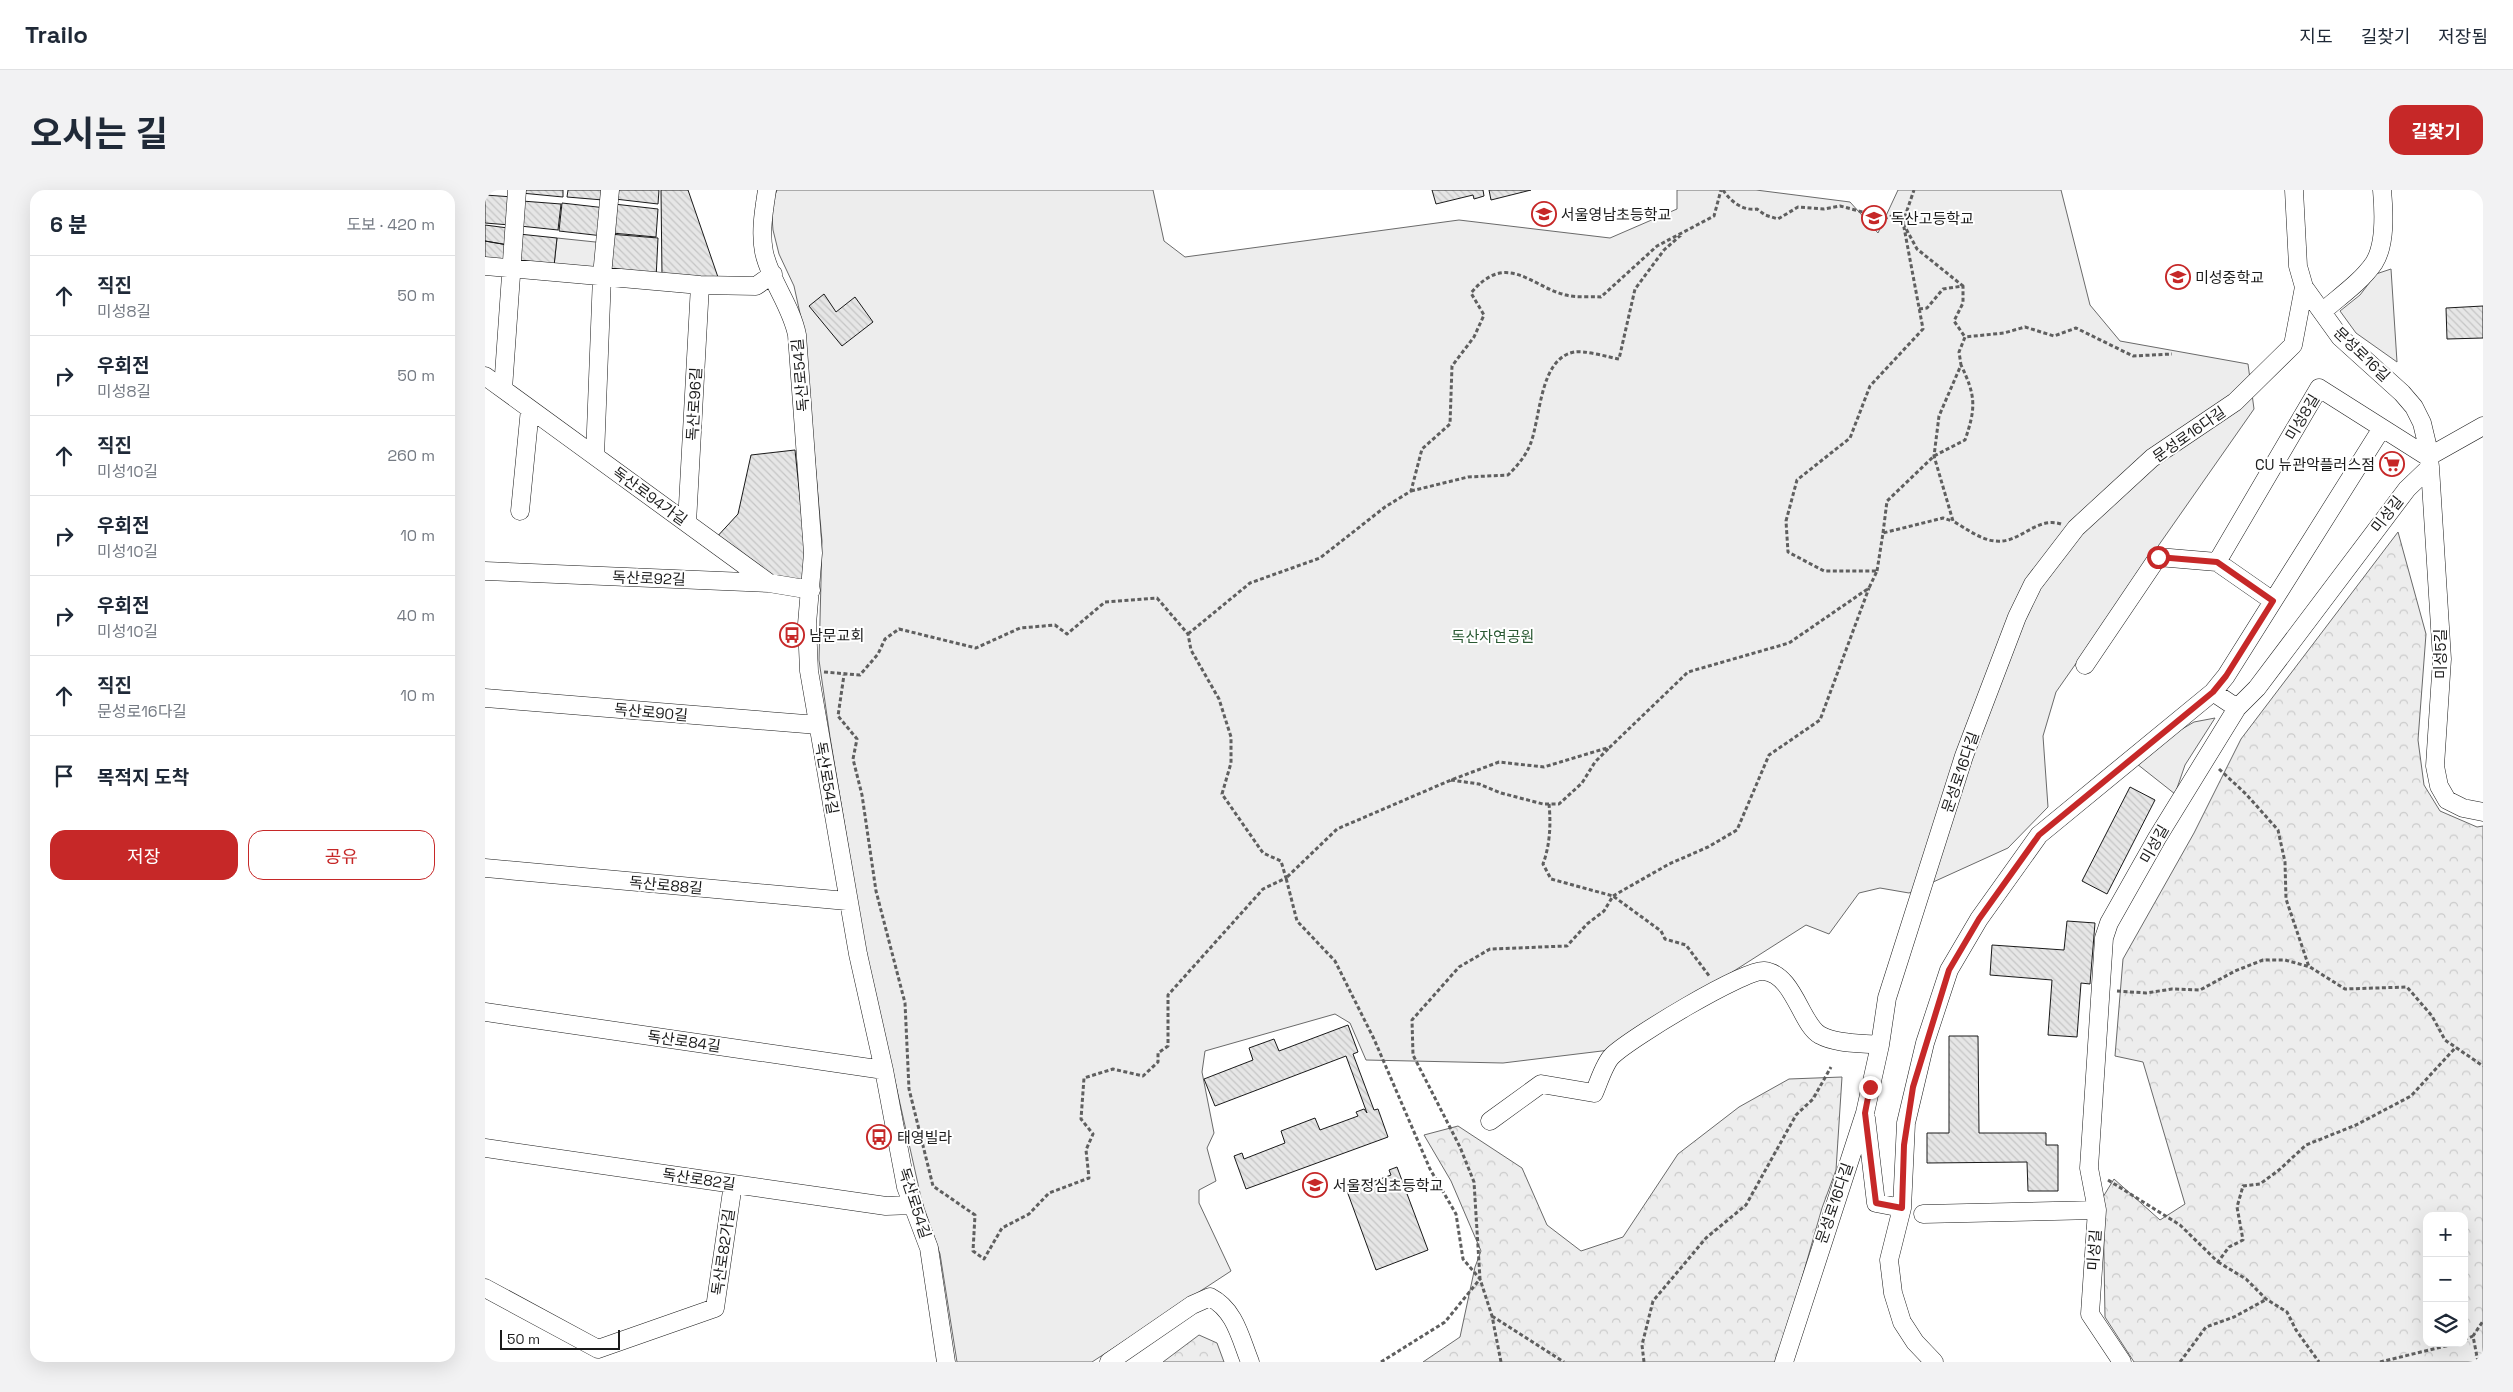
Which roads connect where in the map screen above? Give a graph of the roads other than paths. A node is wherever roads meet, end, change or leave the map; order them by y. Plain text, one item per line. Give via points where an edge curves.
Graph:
1 (517, 190) edge
2 (610, 190) edge
3 (767, 190) edge
4 (2294, 190) edge
5 (2382, 190) edge
6 (485, 266) edge
7 (511, 268) junction
8 (773, 274) junction
9 (602, 276) junction
10 (700, 285) junction
11 (2304, 287) junction
12 (2322, 312) junction
13 (485, 376) edge
14 (503, 389) junction
15 (530, 410) junction
16 (2483, 426) edge
17 (2382, 428) junction
18 (595, 456) junction
19 (2429, 462) junction
20 (520, 510) dead end
21 (687, 523) junction
22 (2217, 562) junction
23 (485, 571) edge
24 (769, 583) junction
25 (811, 590) junction
26 (2273, 601) junction
27 (2085, 665) dead end
28 (2213, 692) junction
29 (485, 698) edge
30 (2237, 708) junction
31 (818, 725) junction
32 (2483, 812) edge
33 (485, 868) edge
34 (847, 902) junction
35 (485, 1012) edge
36 (1880, 1045) junction
37 (883, 1070) junction
38 (1865, 1113) junction
39 (1490, 1121) dead end
40 (485, 1148) edge
41 (733, 1184) junction
42 (914, 1205) junction
43 (1902, 1208) junction
44 (2097, 1210) junction
45 (1923, 1214) dead end
46 (485, 1288) edge
47 (945, 1362) edge
48 (1109, 1362) edge
49 (1250, 1362) edge
50 (1784, 1362) edge
51 (1934, 1362) edge
52 (2122, 1362) edge

1 - 7 street
2 - 9 street
3 - 8 street, 독산로54길 via 764,252
4 - 11 street, 문성로16길 via 2297,266
5 - 12 street via 2381,245 2374,263
6 - 7 street
7 - 9 street
7 - 14 street
8 - 10 street via 756,286
8 - 25 street, 독산로54길 via 794,320 797,335 811,501
9 - 10 street
9 - 18 street
10 - 21 street, 독산로96길
11 - 12 street, 문성로16길
11 - 36 street, 문성로16다길 via 2293,345 2235,402 2152,458 2073,532 2033,584 1971,737 1887,998
12 - 19 street, 문성로16길 via 2340,337 2414,407 2427,444
13 - 14 street, 독산로94가길
14 - 15 street, 독산로94가길
15 - 18 street, 독산로94가길
15 - 20 street
16 - 19 street, 미성길
17 - 19 street, 미성8길
17 - 22 street, 미성8길 via 2319,388
17 - 26 street
18 - 21 street, 독산로94가길
19 - 30 street, 미성길 via 2257,688
19 - 32 street, 미성5길 via 2442,659 2435,766 2439,786 2447,800 2463,808
21 - 24 street, 독산로94가길
22 - 26 street
22 - 27 street via 2158,557
23 - 24 street, 독산로92길
24 - 25 street, 독산로92길
25 - 31 street, 독산로54길 via 807,624 809,671
26 - 28 street
28 - 30 street
28 - 43 street via 2039,835 1979,919 1949,970 1920,1061 1906,1123
29 - 31 street, 독산로90길
30 - 44 street, 미성길 via 2157,838 2109,923 2104,938 2089,1168
31 - 34 street, 독산로54길
33 - 34 street, 독산로88길
34 - 37 street, 독산로54길
35 - 37 street, 독산로84길
36 - 38 street, 문성로16다길
36 - 39 street via 1829,1039 1818,1034 1783,980 1764,971 1744,975 1686,1007 1611,1056 1594,1093 1541,1084
37 - 42 street, 독산로54길 via 906,1187
38 - 43 street via 1876,1203
38 - 50 street, 문성로16다길
40 - 41 street, 독산로82길
41 - 42 street, 독산로82길 via 886,1206
41 - 46 street, 독산로82가길 via 715,1308 598,1349
42 - 47 street, 독산로54길 via 929,1248
43 - 51 street via 1889,1260 1893,1293 1902,1322
44 - 45 street
44 - 52 street, 미성길 via 2090,1314
48 - 49 street via 1192,1305 1210,1298 1222,1304 1234,1320

